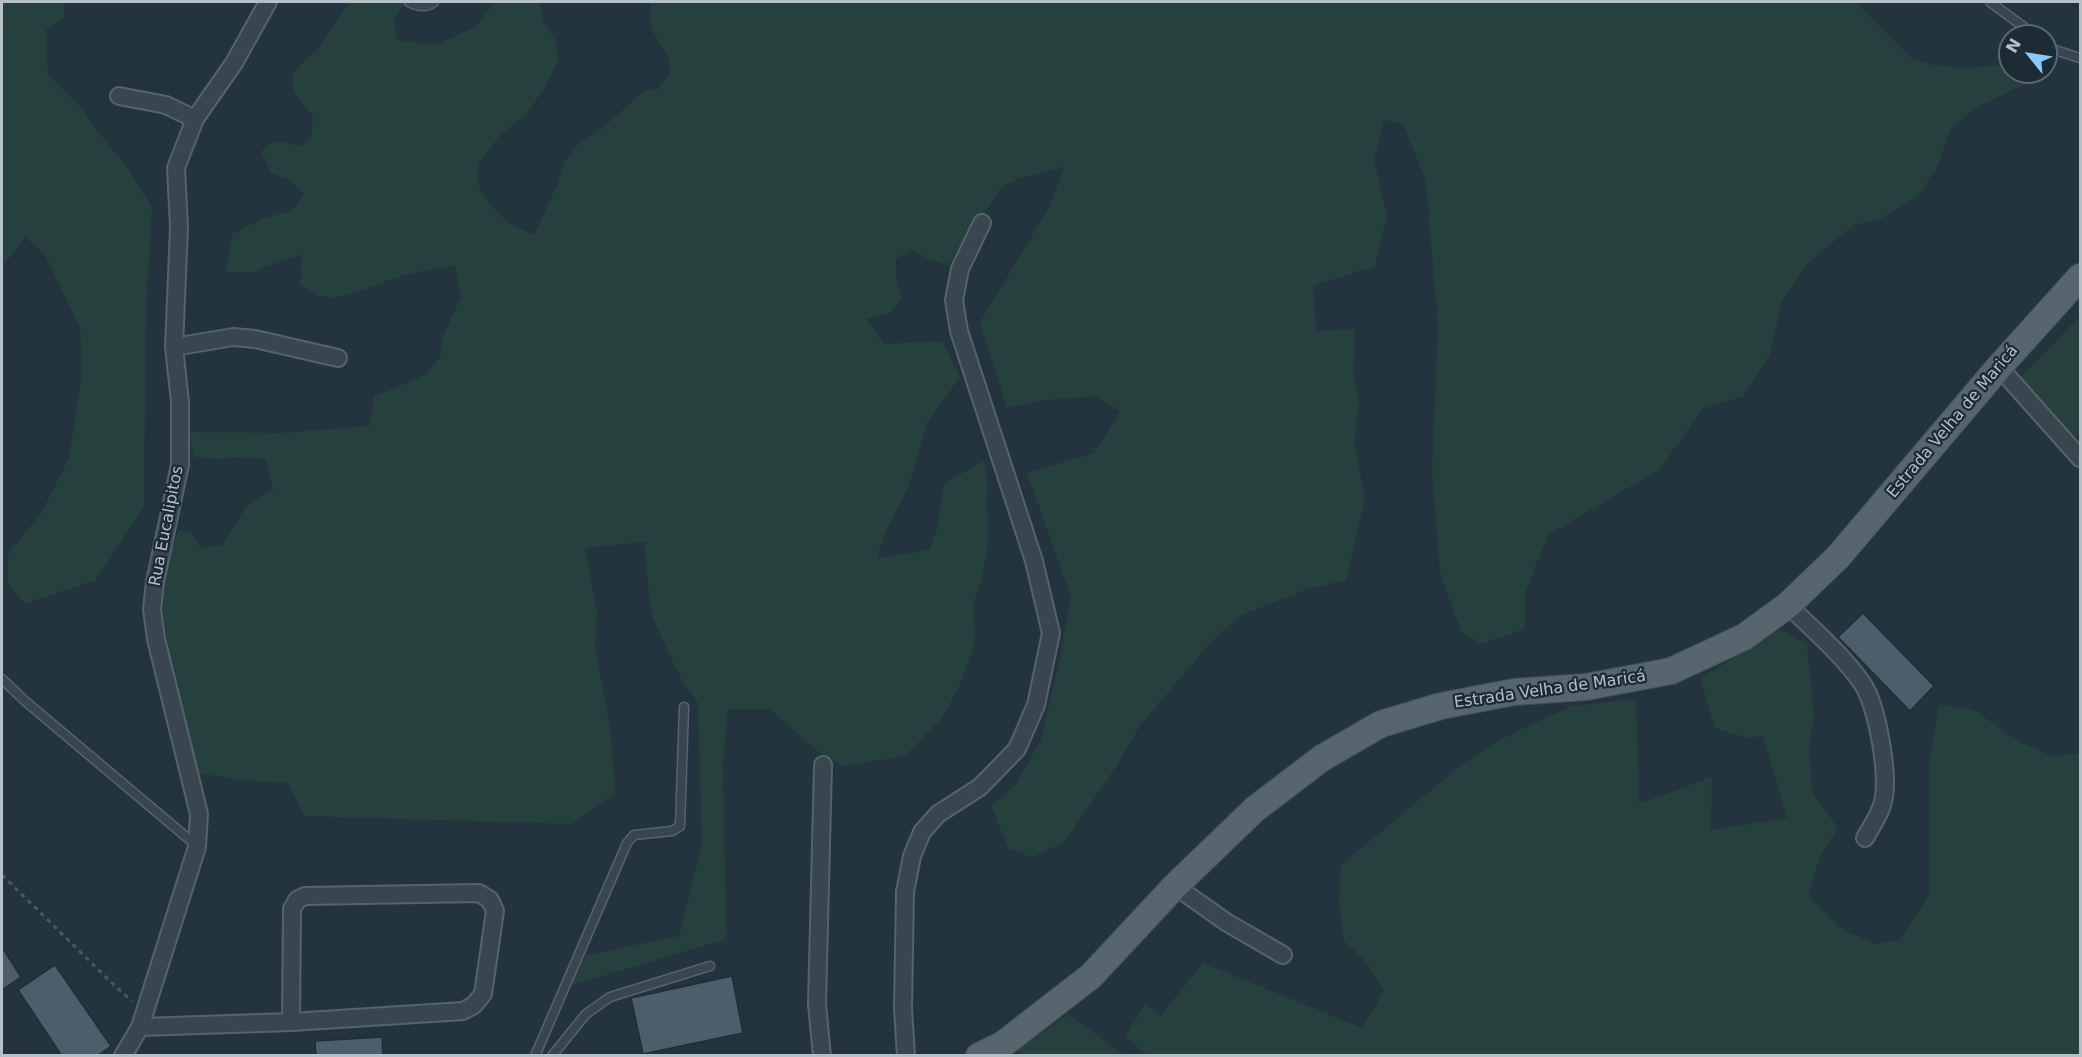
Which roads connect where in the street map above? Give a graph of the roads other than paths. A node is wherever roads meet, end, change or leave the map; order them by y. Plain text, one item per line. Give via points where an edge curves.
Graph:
1 (268, 2) edge
2 (409, 2) edge
3 (434, 2) edge
4 (1990, 2) edge
5 (2020, 24) edge
6 (2058, 51) edge
7 (2080, 58) edge
8 (119, 96) dead end
9 (195, 119) junction
10 (982, 223) dead end
11 (2080, 277) edge
12 (174, 346) junction
13 (338, 358) dead end
14 (1999, 367) junction
15 (2080, 458) edge
16 (1788, 605) junction
17 (2, 679) edge
18 (684, 707) dead end
19 (822, 765) dead end
20 (1865, 838) dead end
21 (197, 847) junction
22 (1175, 886) junction
23 (1283, 955) dead end
24 (710, 966) dead end
25 (143, 1019) junction
26 (291, 1022) junction
27 (123, 1056) edge
28 (535, 1056) edge
29 (552, 1056) edge
30 (822, 1056) edge
31 (906, 1056) edge
32 (979, 1056) edge

1 - 9 street, Rua Eucalipitos via 234,63
2 - 3 lane via 421,6
4 - 5 lane
6 - 7 lane
8 - 9 street via 166,105
9 - 12 street, Rua Eucalipitos via 176,168 179,227
10 - 31 street via 960,269 954,300 959,331 1034,561 1051,633 1036,705 1017,749 980,787 938,814 922,832 912,856 905,892
11 - 14 main road, Estrada Velha de Maricá
12 - 13 street via 233,337
12 - 21 street, Rua Eucalipitos via 180,402 180,465 152,609 199,814
14 - 15 street
14 - 16 main road, Estrada Velha de Maricá via 1838,557
16 - 20 street via 1857,676 1874,711 1885,788 1882,805
16 - 22 main road, Estrada Velha de Maricá via 1743,637 1671,671 1586,687 1514,692 1441,706 1381,724 1322,758 1255,809
17 - 21 lane
18 - 28 lane via 680,826 672,831 634,835 627,843
19 - 30 street via 817,1004
21 - 25 street, Rua Eucalipitos
22 - 23 street
22 - 32 main road, Estrada Velha de Maricá via 1091,976 1002,1045
24 - 29 lane via 610,997 586,1014
25 - 26 street
25 - 27 street, Rua Eucalipitos
26 - 26 street via 292,909 297,900 305,896 479,893 490,900 495,911 483,994 474,1005 463,1011

